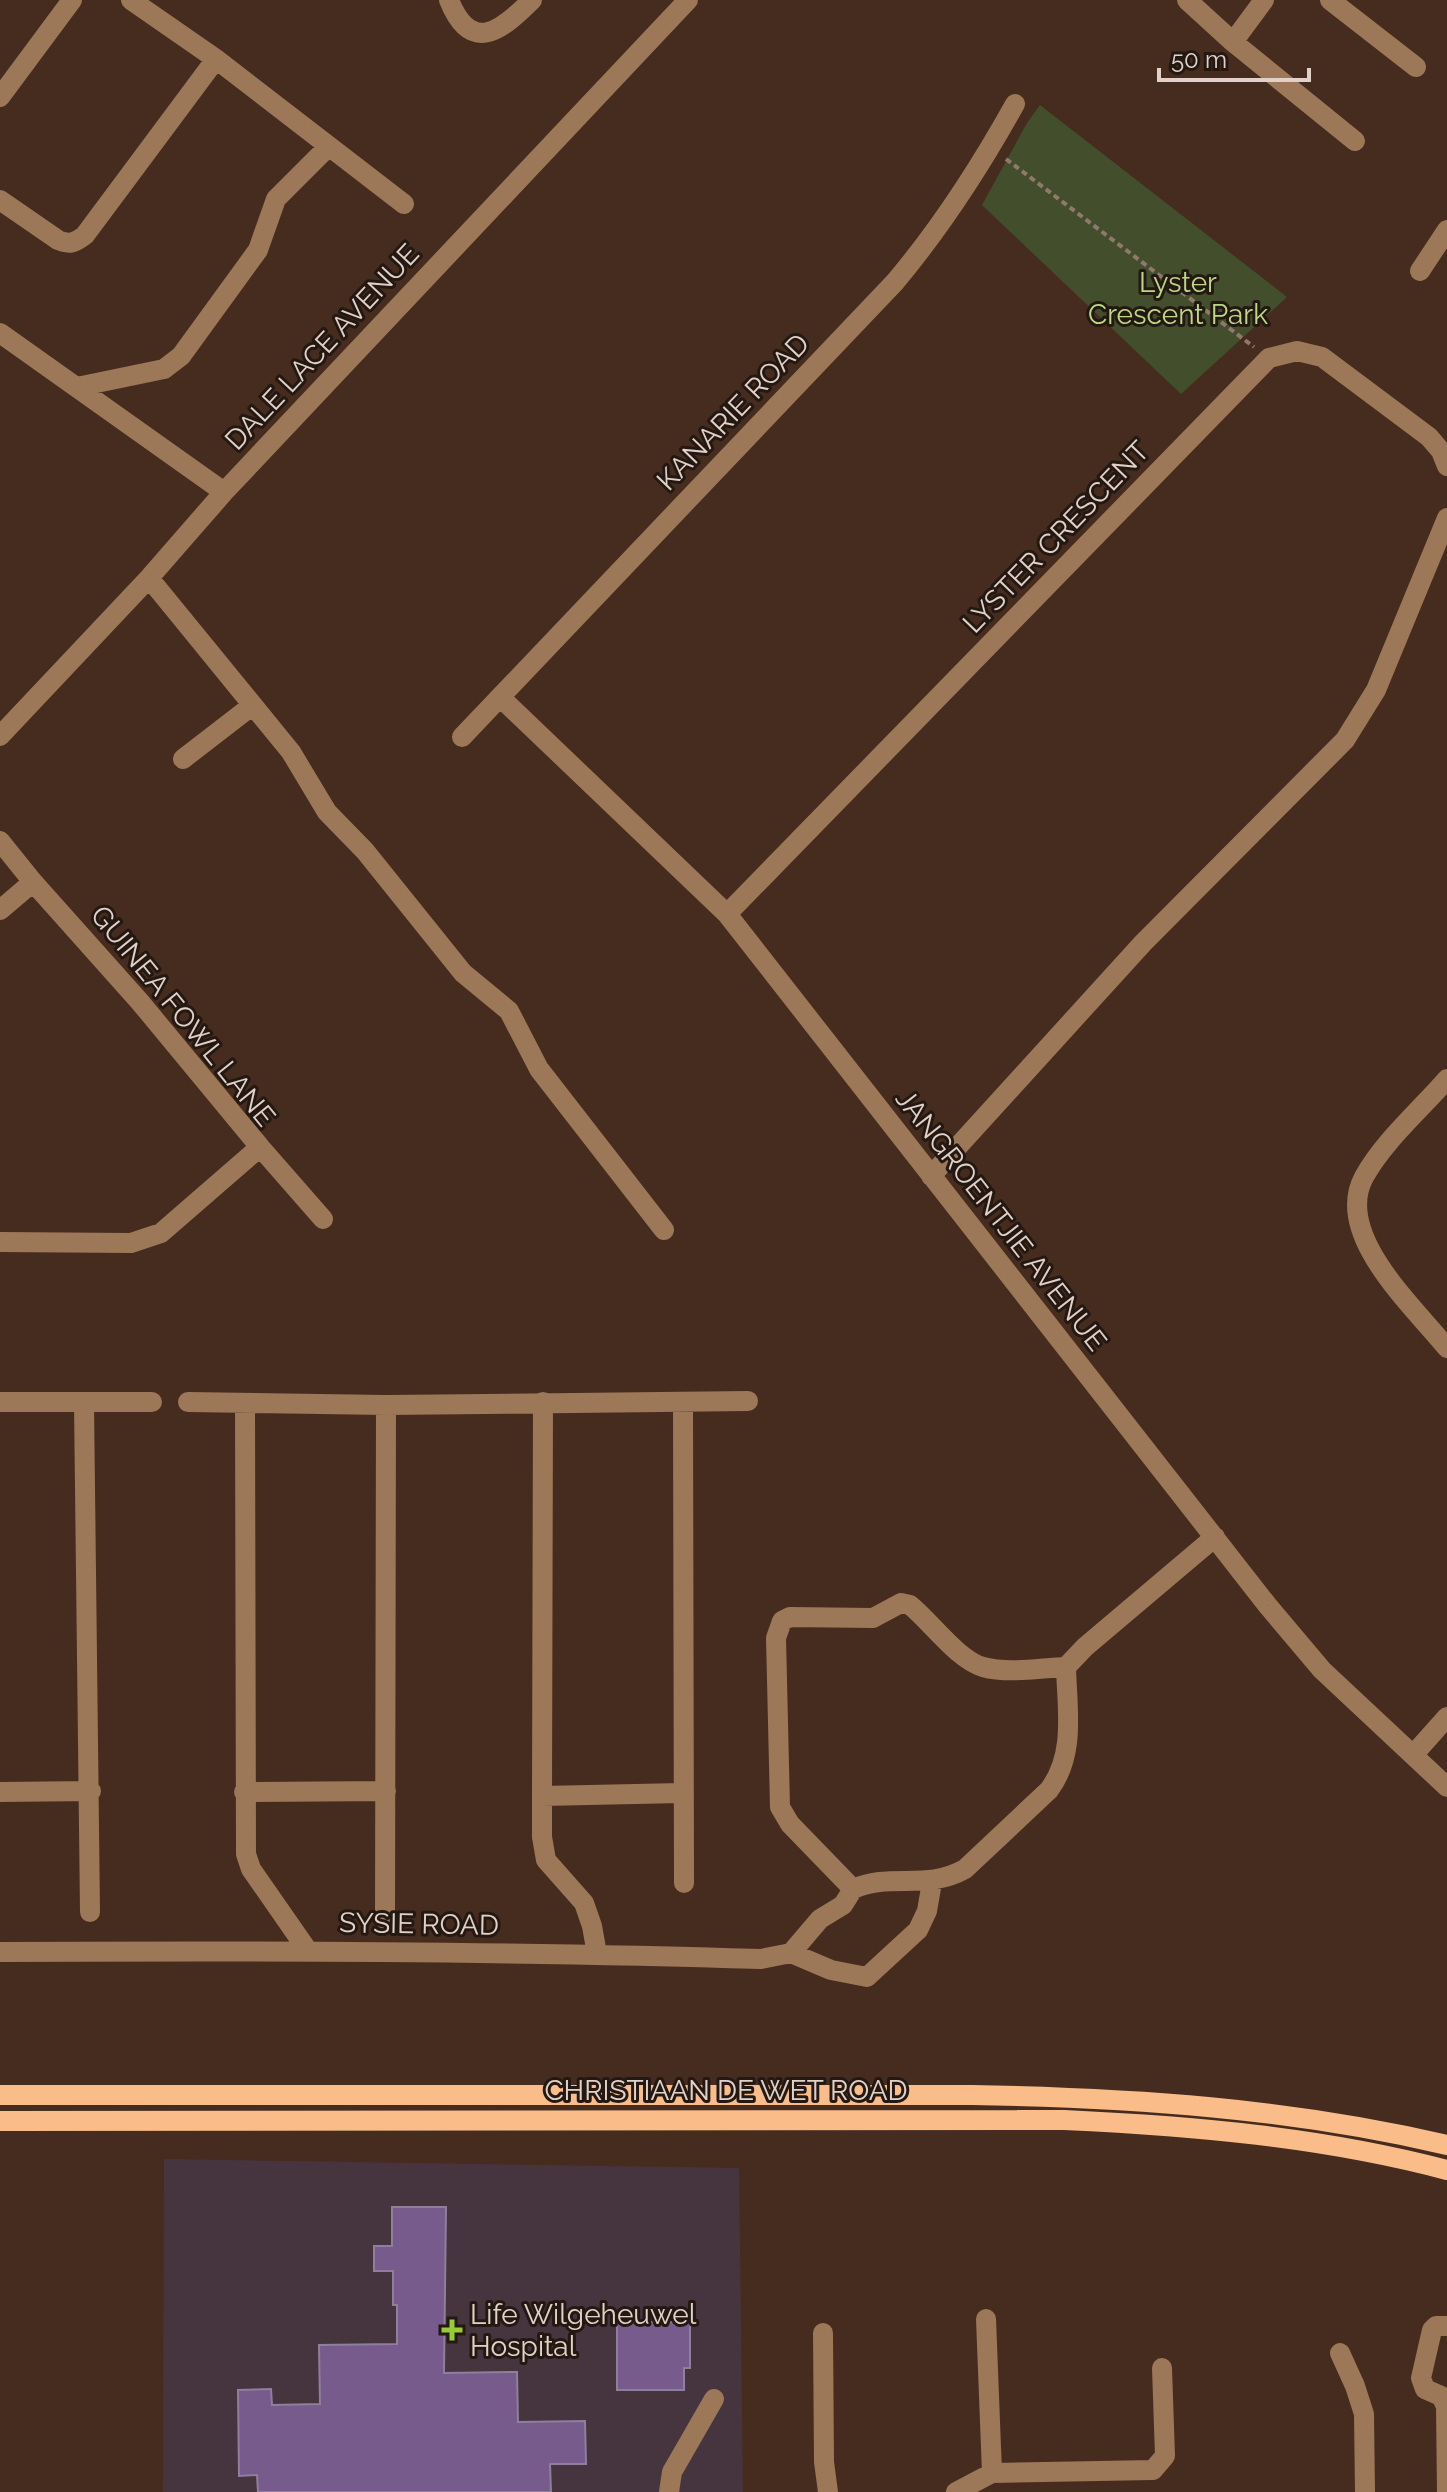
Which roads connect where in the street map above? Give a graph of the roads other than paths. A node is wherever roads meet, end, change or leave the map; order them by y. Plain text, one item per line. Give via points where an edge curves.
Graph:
1 (72, 0) edge
2 (131, 0) edge
3 (449, 0) edge
4 (532, 0) edge
5 (688, 0) edge
6 (1187, 0) edge
7 (1264, 0) edge
8 (1330, 0) edge
9 (1233, 42) junction
10 (216, 59) junction
11 (1416, 67) dead end
12 (0, 97) edge
13 (1015, 104) dead end
14 (1355, 141) dead end
15 (329, 146) junction
16 (0, 200) edge
17 (404, 204) dead end
18 (1447, 230) edge
19 (1420, 271) dead end
20 (0, 333) edge
21 (77, 387) junction
22 (1447, 466) edge
23 (224, 492) junction
24 (1447, 518) edge
25 (149, 578) junction
26 (500, 697) junction
27 (253, 705) junction
28 (0, 736) edge
29 (462, 737) dead end
30 (183, 759) dead end
31 (0, 841) edge
32 (33, 882) junction
33 (0, 910) edge
34 (727, 914) junction
35 (1447, 1079) edge
36 (260, 1147) junction
37 (931, 1176) junction
38 (323, 1219) dead end
39 (664, 1230) dead end
40 (0, 1242) edge
41 (1447, 1348) edge
42 (748, 1401) dead end
43 (0, 1402) edge
44 (152, 1402) dead end
45 (188, 1402) dead end
46 (543, 1402) junction
47 (683, 1402) junction
48 (84, 1403) junction
49 (245, 1404) junction
50 (386, 1405) junction
51 (1215, 1537) junction
52 (1066, 1667) junction
53 (1447, 1717) edge
54 (1414, 1754) junction
55 (1447, 1787) edge
56 (91, 1791) junction
57 (386, 1791) junction
58 (0, 1792) edge
59 (244, 1792) junction
60 (682, 1793) junction
61 (542, 1796) junction
62 (932, 1882) junction
63 (684, 1883) dead end
64 (853, 1889) junction
65 (90, 1912) dead end
66 (385, 1919) dead end
67 (308, 1951) junction
68 (0, 1952) edge
69 (791, 1953) junction
70 (597, 1954) junction
71 (0, 2095) edge
72 (0, 2121) edge
73 (1447, 2145) edge
74 (1447, 2170) edge
75 (986, 2319) dead end
76 (1447, 2326) edge
77 (823, 2333) dead end
78 (1340, 2353) dead end
79 (1162, 2368) dead end
80 (714, 2399) dead end
81 (992, 2473) junction
82 (669, 2492) edge
83 (828, 2492) edge
84 (956, 2492) edge
85 (1365, 2492) edge
86 (1447, 2492) edge

1 - 12 street
2 - 10 street
3 - 4 street via 465,27 478,34 506,25
5 - 23 street, DALE LACE AVENUE
6 - 9 street
7 - 9 street
8 - 11 street
9 - 14 street
10 - 15 street
10 - 16 street via 77,242 58,240
13 - 26 street, KANARIE ROAD via 934,235 895,282
15 - 17 street
15 - 21 street via 276,199 258,250 181,356 164,369
18 - 19 street
20 - 21 street
21 - 23 street
22 - 34 street, LYSTER CRESCENT via 1429,437 1322,357 1297,351 1269,358
23 - 25 street, DALE LACE AVENUE
24 - 37 street via 1376,690 1345,740 1143,943
25 - 27 street
25 - 28 street, DALE LACE AVENUE
26 - 29 street, KANARIE ROAD
26 - 34 street, JANGROENTJIE AVENUE
27 - 30 street
27 - 39 street via 291,752 327,812 463,973 509,1011 539,1069
31 - 32 street, GUINEA FOWL LANE
32 - 33 street
32 - 36 street, GUINEA FOWL LANE
34 - 37 street, JANGROENTJIE AVENUE
35 - 41 street via 1372,1163 1356,1203 1371,1255
36 - 38 street
36 - 40 street, GUINEA FOWL LANE via 151,1238 131,1243
37 - 51 street, JANGROENTJIE AVENUE
42 - 47 street
43 - 48 street
44 - 48 street
45 - 49 street
46 - 47 street
46 - 50 street
46 - 61 street
47 - 60 street
48 - 56 street
49 - 50 street
49 - 59 street
50 - 57 street
51 - 52 street
51 - 54 street, JANGROENTJIE AVENUE via 1322,1670
52 - 62 street via 1068,1732 1060,1775 965,1869
52 - 64 street via 981,1667 910,1605 901,1603 873,1618 782,1621 776,1638 780,1807
53 - 54 street
54 - 55 street, JANGROENTJIE AVENUE
56 - 58 street
56 - 65 street
57 - 59 street
57 - 66 street
59 - 67 street via 244,1838 251,1869
60 - 61 street
60 - 63 street
61 - 70 street via 546,1860 584,1903
62 - 64 street via 879,1881
62 - 69 street via 918,1930 867,1977 831,1970
64 - 69 street
67 - 68 street, SYSIE ROAD
67 - 70 street, SYSIE ROAD
69 - 70 street, SYSIE ROAD via 761,1959
71 - 73 main road, CHRISTIAAN DE WET ROAD via 1102,2097 1304,2116
72 - 74 main road, CHRISTIAAN DE WET ROAD via 1064,2120 1305,2140
75 - 81 street
76 - 86 street via 1432,2330 1421,2378 1425,2389 1441,2396 1446,2406
77 - 83 street
78 - 85 street via 1364,2414
79 - 81 street via 1165,2456 1153,2470
80 - 82 street via 672,2472
81 - 84 street

